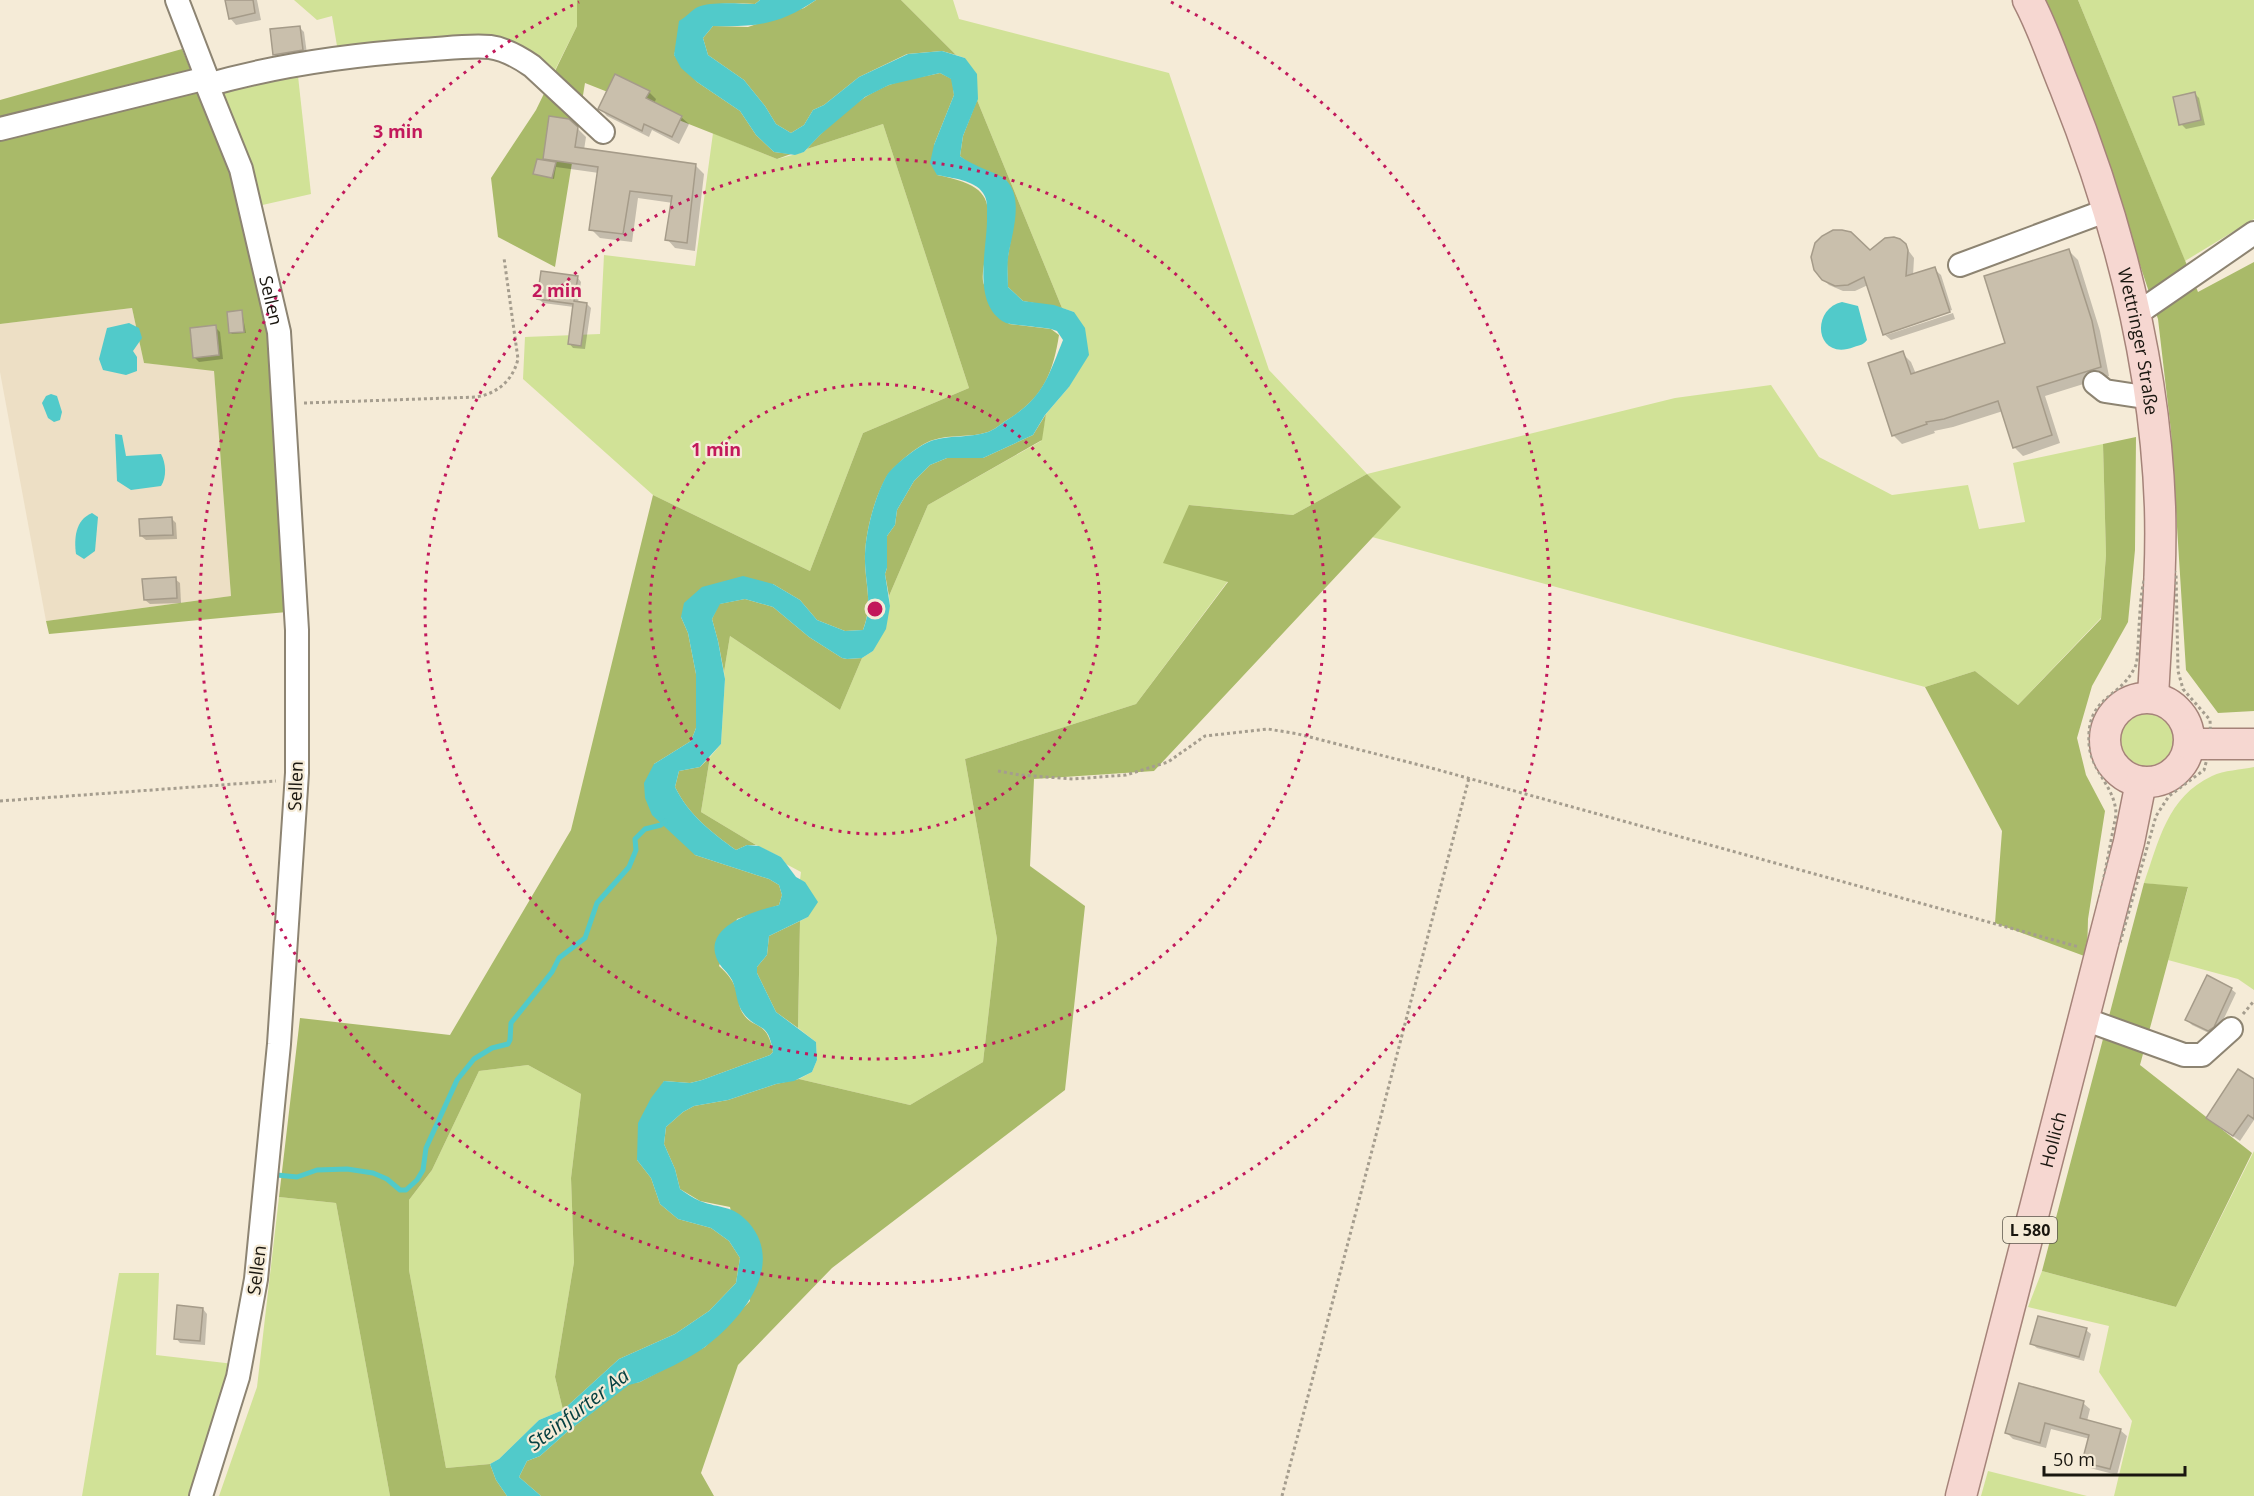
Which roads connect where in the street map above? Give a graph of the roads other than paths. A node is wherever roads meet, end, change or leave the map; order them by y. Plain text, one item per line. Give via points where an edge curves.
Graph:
1 (177, 0) edge
2 (2028, 0) edge
3 (207, 82) junction
4 (0, 129) edge
5 (603, 132) dead end
6 (2108, 210) junction
7 (2254, 233) edge
8 (1960, 265) dead end
9 (2135, 315) junction
10 (2095, 383) dead end
11 (2151, 398) junction
12 (2153, 698) junction
13 (2200, 744) junction
14 (2254, 744) edge
15 (2141, 782) junction
16 (2084, 1019) junction
17 (2231, 1029) dead end
18 (201, 1496) edge
19 (1961, 1496) edge

1 - 3 street, Sellen
2 - 6 main road, Wettringer Straße via 2084,137
3 - 4 street
3 - 5 street via 358,55 492,48 532,66
3 - 18 street, Sellen via 241,169 279,332 297,630 296,780 279,1044 256,1279 238,1377
6 - 8 street
6 - 9 main road, Wettringer Straße
7 - 9 street
9 - 11 main road, Wettringer Straße
10 - 11 street via 2105,391
11 - 12 main road, Wettringer Straße via 2160,508
12 - 13 main road via 2180,714
12 - 15 main road via 2125,704 2114,714 2104,742 2116,769
13 - 14 main road
13 - 15 main road via 2168,777
15 - 16 main road, Hollich / L 580
16 - 17 street via 2184,1055 2202,1055
16 - 19 main road, Hollich / L 580

